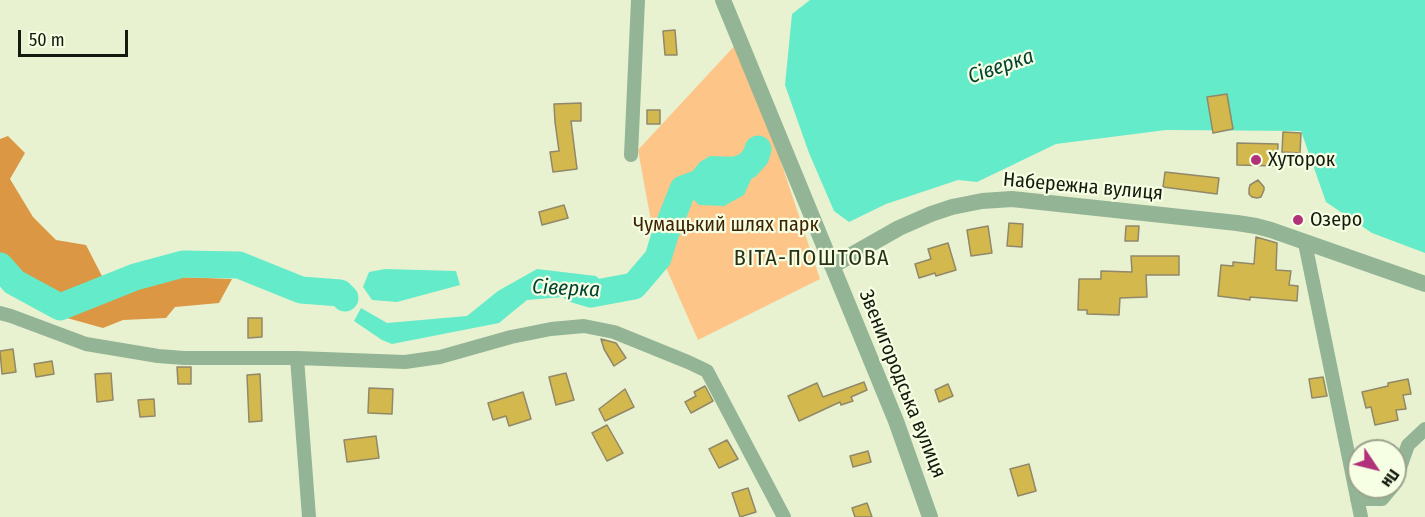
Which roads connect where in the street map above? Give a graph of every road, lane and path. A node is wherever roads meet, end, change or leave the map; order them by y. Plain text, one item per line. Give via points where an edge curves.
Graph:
1 (638, 0) edge
2 (723, 0) edge
3 (631, 155) dead end
4 (1305, 243) junction
5 (832, 266) junction
6 (1425, 284) edge
7 (0, 313) edge
8 (297, 358) junction
9 (1425, 429) edge
10 (1347, 445) edge
11 (1407, 448) edge
12 (1358, 499) edge
13 (309, 517) edge
14 (784, 517) edge
15 (930, 517) edge
16 (1361, 517) edge

1 - 3 street
2 - 5 street, Звенигородська вулиця
4 - 5 street, Набережна вулиця via 1237,223 1012,199 982,201 931,214
4 - 6 street, Набережна вулиця
4 - 10 street
5 - 15 street, Звенигородська вулиця via 896,421
7 - 8 street via 86,344 158,356
8 - 13 street
8 - 14 street via 413,361 551,329 584,326 621,334 707,371
9 - 11 street
12 - 16 street

